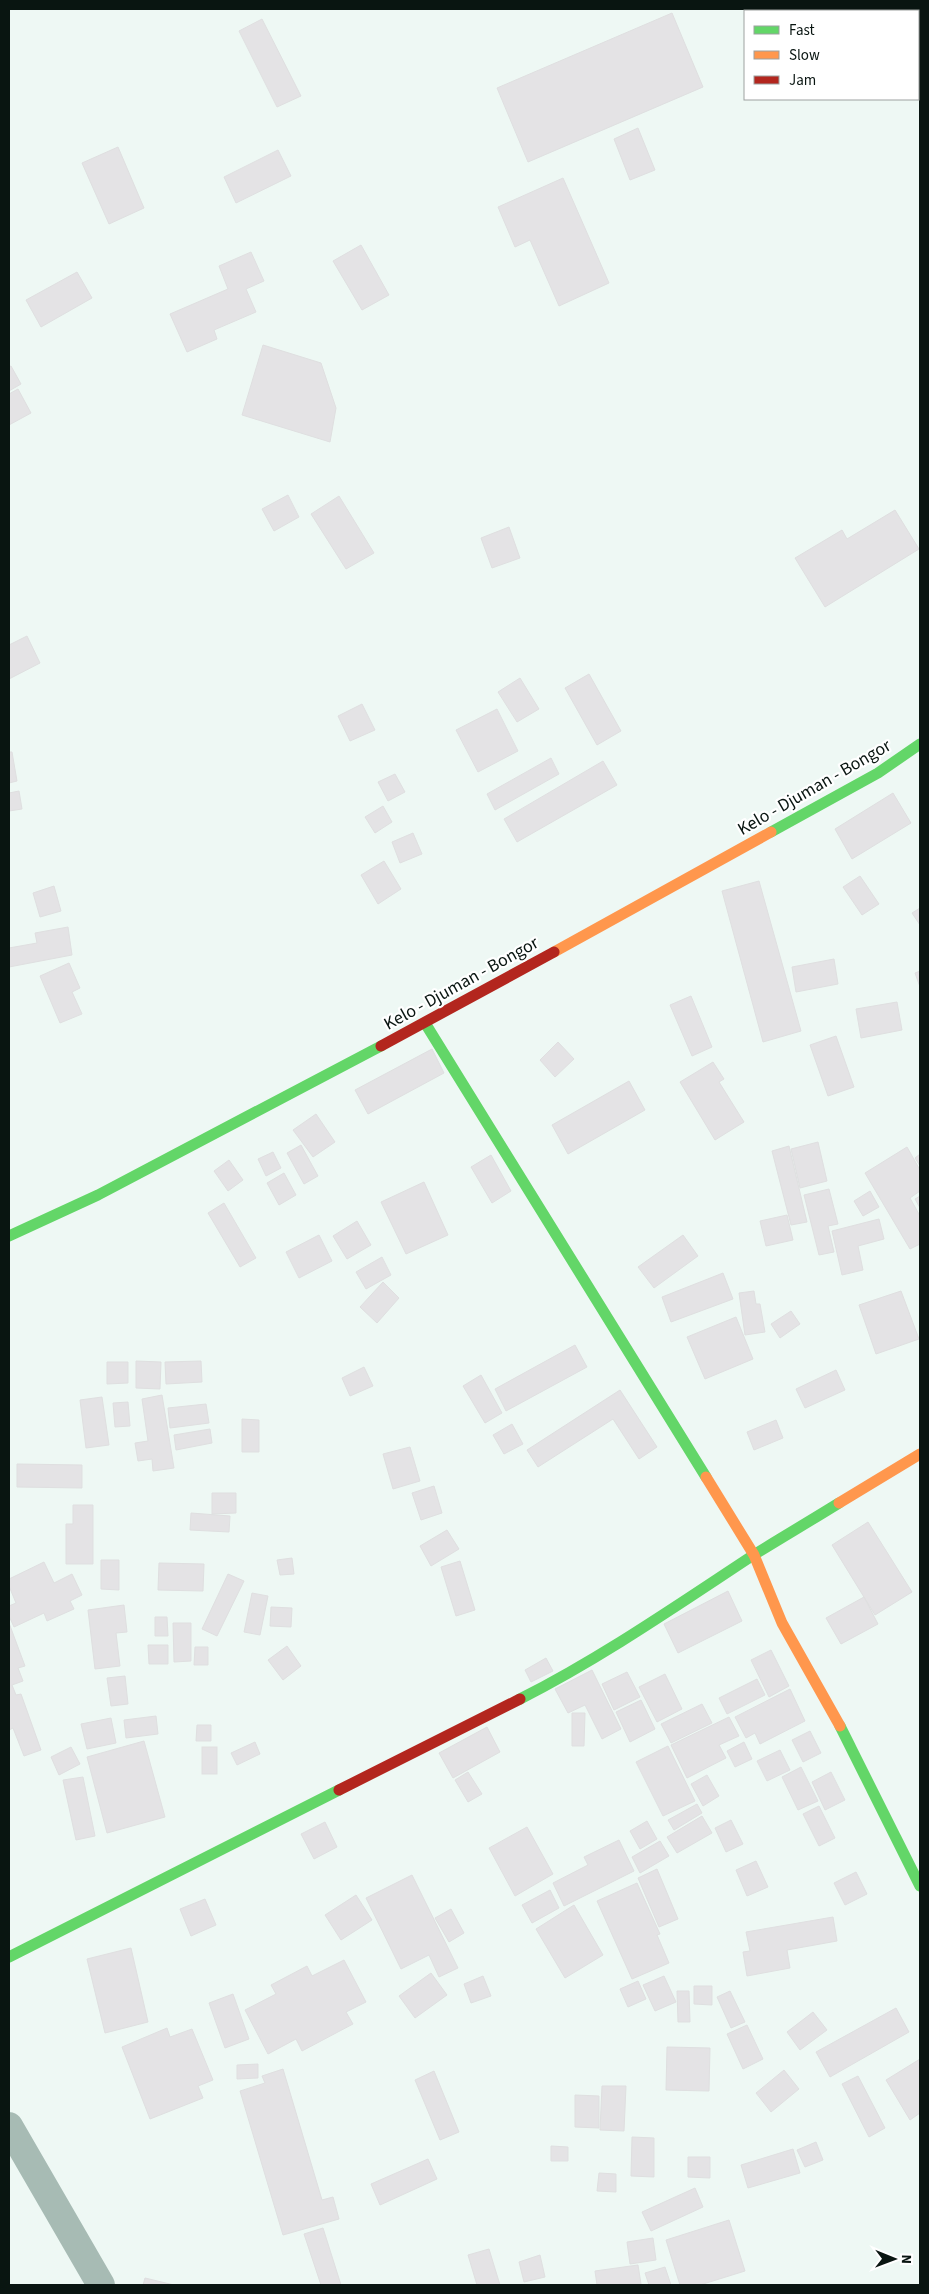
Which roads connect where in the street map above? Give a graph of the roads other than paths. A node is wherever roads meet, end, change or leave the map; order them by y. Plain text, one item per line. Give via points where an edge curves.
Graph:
1 (920, 744) edge
2 (425, 1023) junction
3 (9, 1236) edge
4 (920, 1454) edge
5 (754, 1555) junction
6 (920, 1886) edge
7 (9, 1957) edge
8 (9, 2126) edge
9 (101, 2285) edge

1 - 2 main road, Kelo - Djuman - Bongor via 878,773
2 - 3 main road, Kelo - Djuman - Bongor via 98,1195
2 - 5 main road
4 - 5 main road
5 - 6 main road via 782,1623 854,1751
5 - 7 main road via 636,1634 553,1682
8 - 9 street

